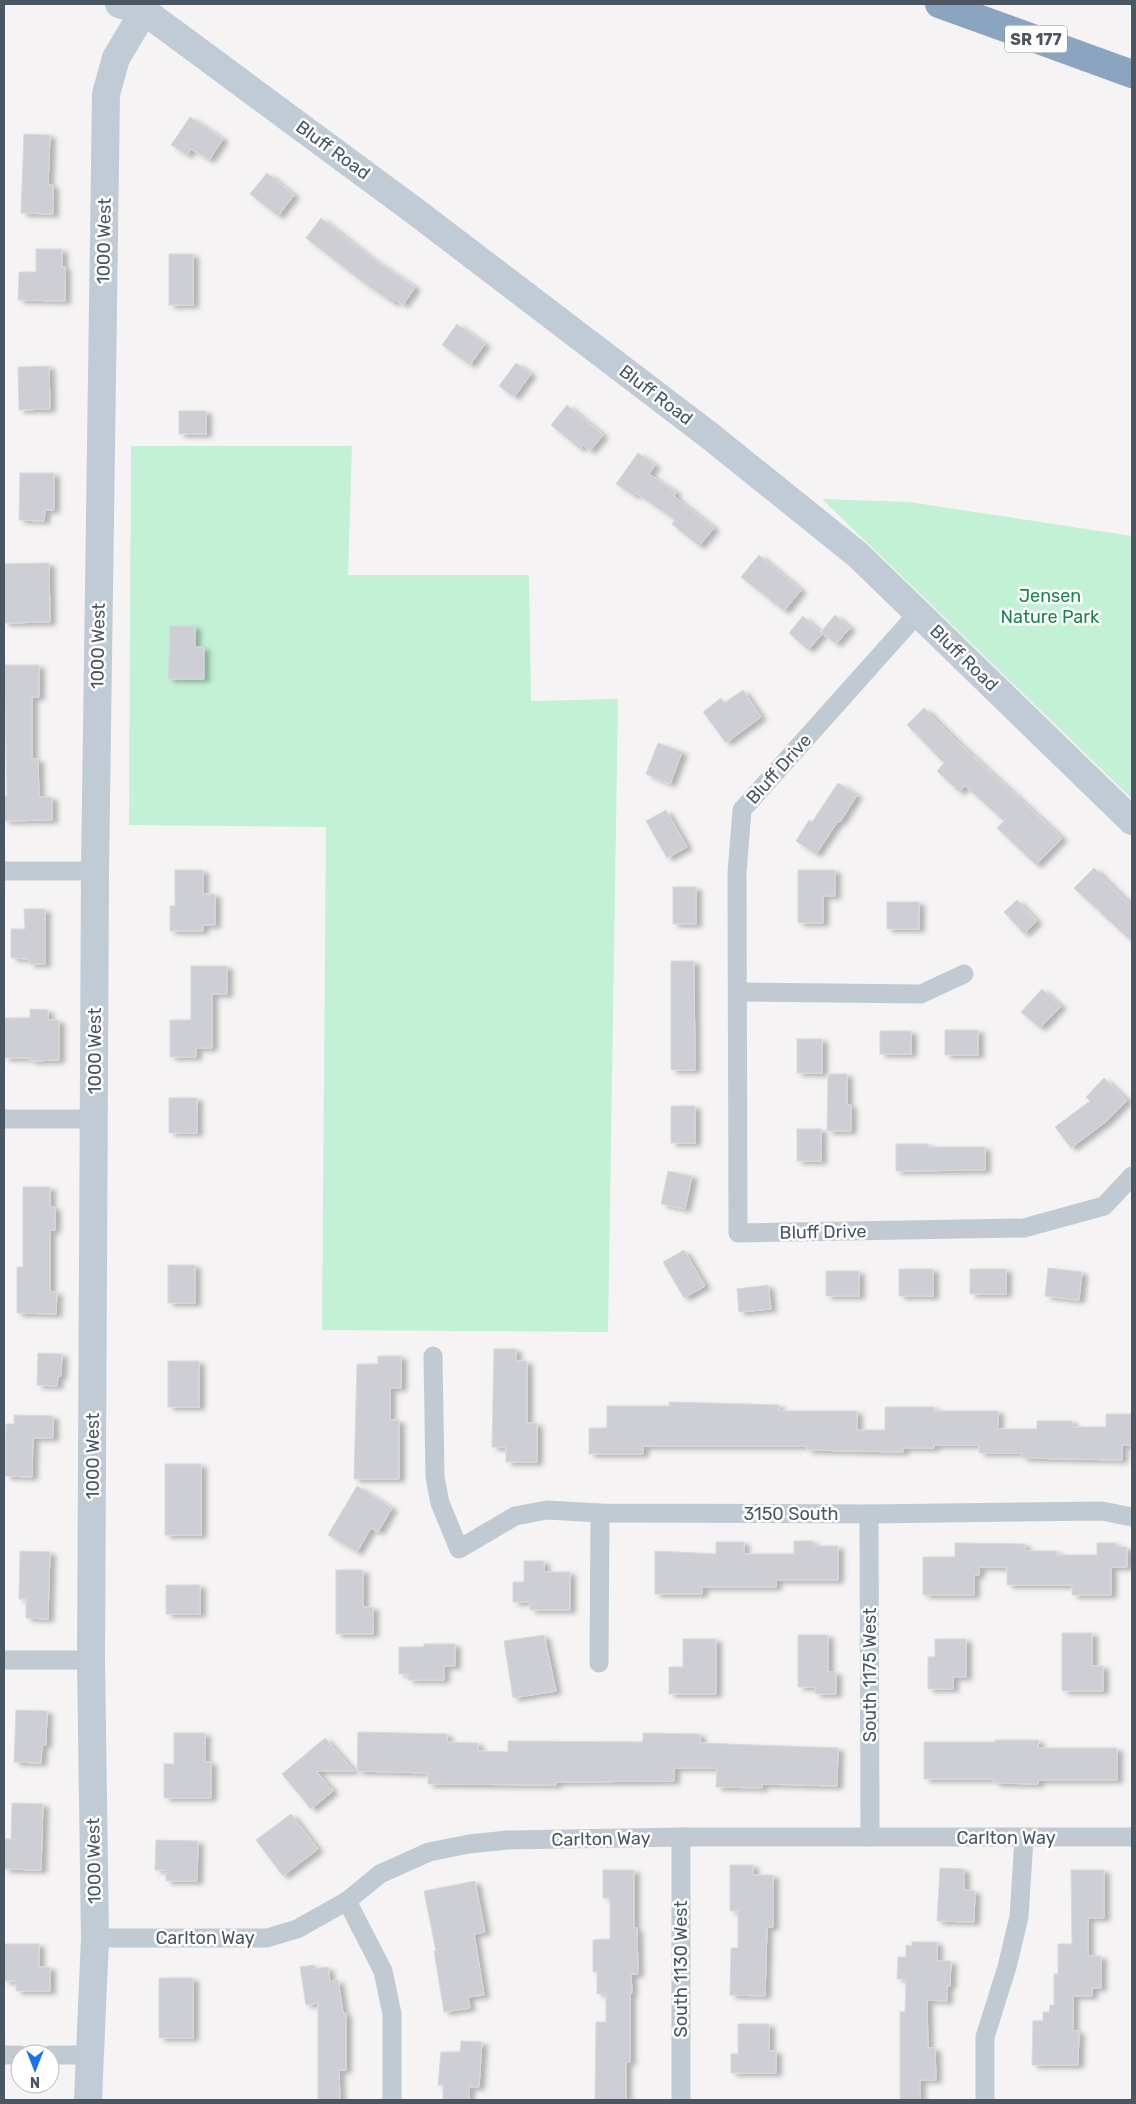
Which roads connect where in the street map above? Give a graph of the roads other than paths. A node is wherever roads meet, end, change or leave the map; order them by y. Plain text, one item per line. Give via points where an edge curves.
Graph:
1 (939, 4) edge
2 (134, 6) edge
3 (1132, 74) edge
4 (918, 613) junction
5 (1132, 822) edge
6 (4, 871) edge
7 (95, 871) junction
8 (964, 974) dead end
9 (738, 992) junction
10 (4, 1119) edge
11 (95, 1119) junction
12 (1132, 1176) edge
13 (433, 1356) dead end
14 (600, 1513) junction
15 (870, 1514) junction
16 (1132, 1517) edge
17 (4, 1660) edge
18 (91, 1660) junction
19 (599, 1663) dead end
20 (870, 1836) junction
21 (1132, 1837) edge
22 (681, 1838) junction
23 (1024, 1839) junction
24 (347, 1901) junction
25 (94, 1938) junction
26 (60, 2055) edge
27 (88, 2055) junction
28 (88, 2100) edge
29 (392, 2100) edge
30 (681, 2100) edge
31 (984, 2100) edge

1 - 3 highway, SR 177
2 - 4 main road, Bluff Road via 416,212 710,436 858,555
2 - 7 main road, 1000 West via 106,94
4 - 5 main road, Bluff Road
4 - 9 street, Bluff Drive via 742,810 736,873
6 - 7 street
7 - 11 main road, 1000 West
8 - 9 street via 921,994
9 - 12 street, Bluff Drive via 738,1233 1024,1228 1104,1206
10 - 11 street
11 - 18 main road, 1000 West
13 - 14 street, 3150 South via 435,1478 440,1504 459,1549 515,1516 547,1510
14 - 15 street, 3150 South
14 - 19 street
15 - 16 street, 3150 South via 1102,1511
15 - 20 street, South 1175 West
17 - 18 street
18 - 25 main road, 1000 West
20 - 22 street, Carlton Way
20 - 23 street, Carlton Way
21 - 23 street, Carlton Way
22 - 24 street, Carlton Way via 508,1840 468,1844 429,1852 380,1874
22 - 30 street, South 1130 West
23 - 31 street via 1019,1917 985,2037
24 - 25 street, Carlton Way via 297,1928 267,1938
24 - 29 street via 383,1971 392,2014
25 - 27 main road, 1000 West
26 - 27 street
27 - 28 main road, 1000 West

